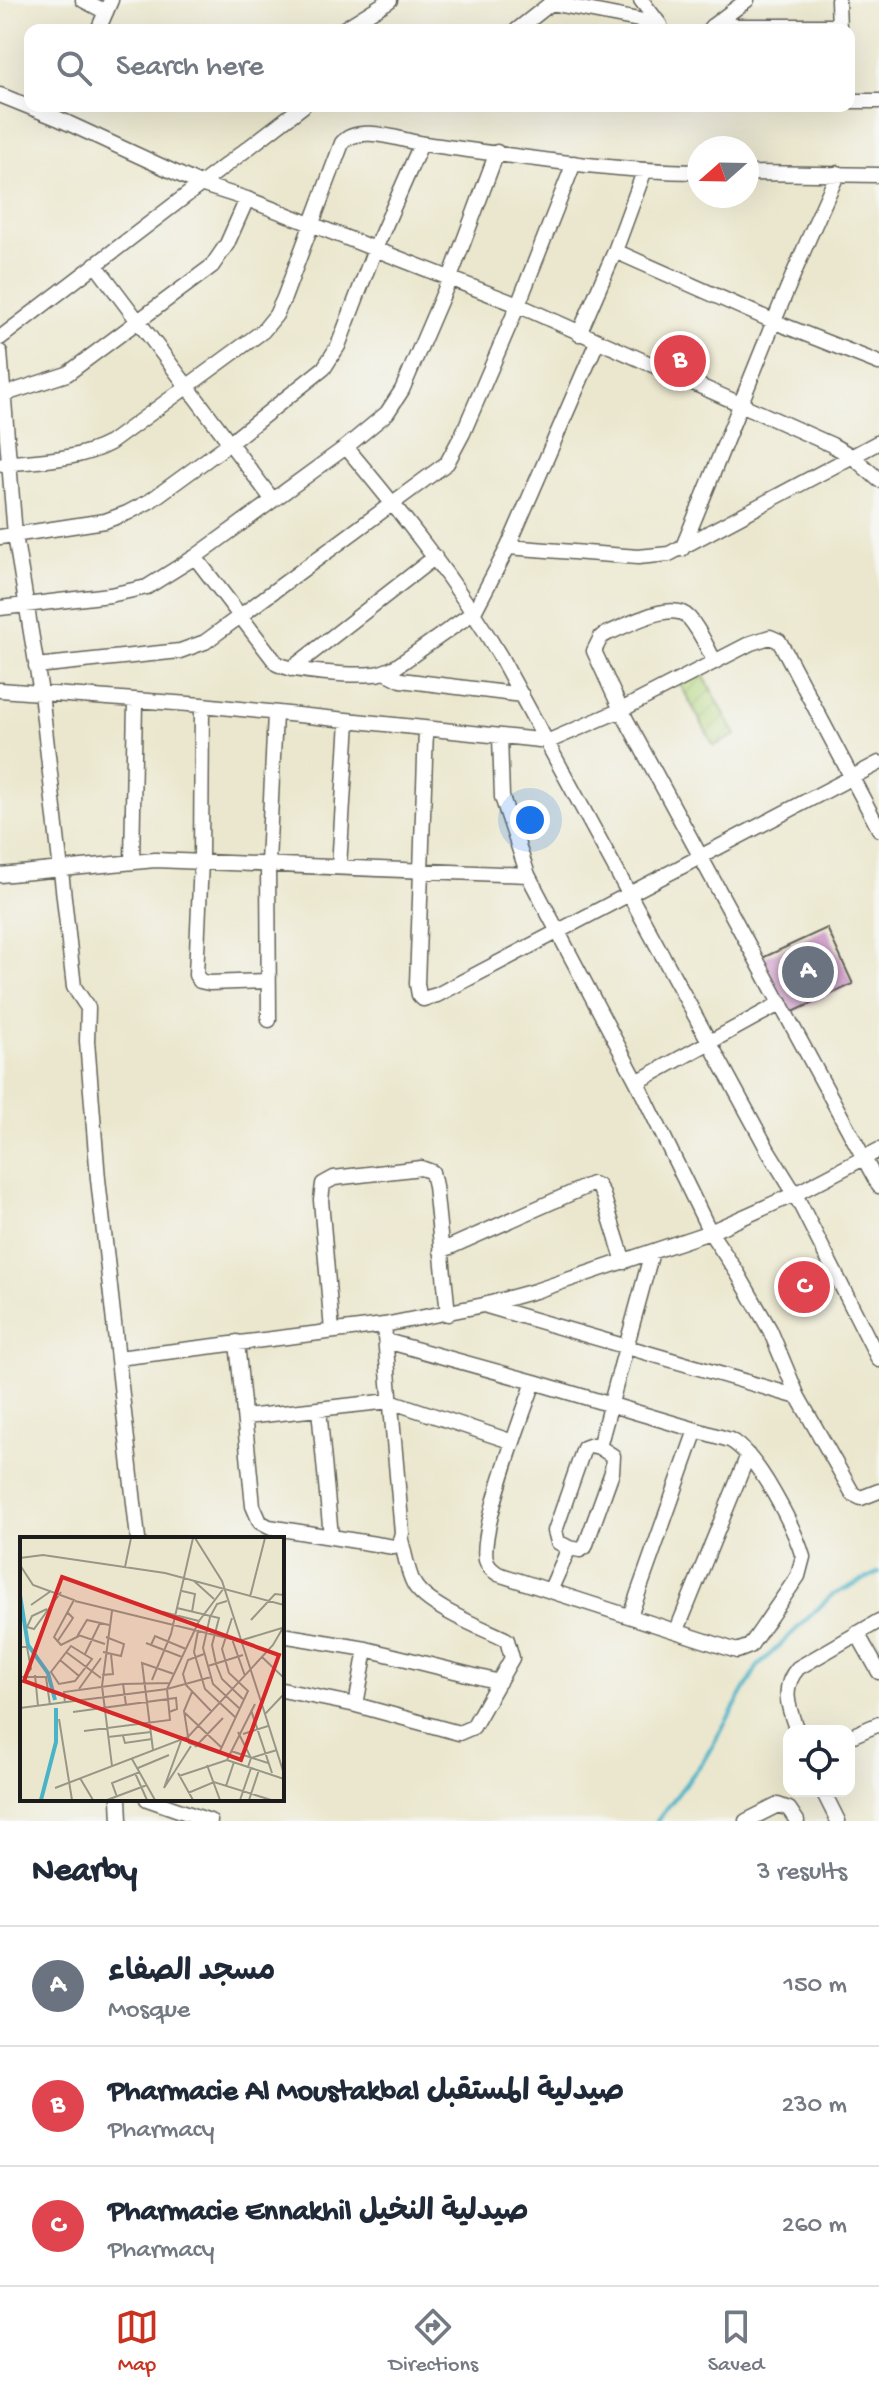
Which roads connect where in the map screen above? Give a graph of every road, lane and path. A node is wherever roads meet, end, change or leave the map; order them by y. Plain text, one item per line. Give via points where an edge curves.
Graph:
1 (83, 0) edge
2 (390, 0) edge
3 (641, 0) edge
4 (747, 0) edge
5 (838, 0) edge
6 (553, 2) edge
7 (109, 6) edge
8 (352, 24) edge
9 (525, 24) edge
10 (648, 24) edge
11 (659, 24) edge
12 (715, 24) edge
13 (839, 24) edge
14 (0, 95) edge
15 (855, 101) edge
16 (879, 101) edge
17 (24, 102) edge
18 (60, 112) edge
19 (295, 112) edge
20 (421, 144) junction
21 (497, 152) junction
22 (574, 163) junction
23 (644, 172) junction
24 (687, 172) edge
25 (759, 173) edge
26 (838, 173) junction
27 (879, 175) edge
28 (200, 184) junction
29 (247, 199) junction
30 (312, 225) junction
31 (375, 249) junction
32 (615, 251) junction
33 (95, 264) junction
34 (450, 278) junction
35 (518, 305) junction
36 (139, 322) junction
37 (775, 322) junction
38 (579, 334) junction
39 (0, 338) edge
40 (597, 342) junction
41 (0, 352) edge
42 (879, 363) edge
43 (188, 386) junction
44 (5, 394) junction
45 (742, 406) junction
46 (231, 442) junction
47 (879, 442) edge
48 (346, 447) junction
49 (853, 457) junction
50 (5, 464) edge
51 (879, 480) edge
52 (272, 499) junction
53 (393, 503) junction
54 (8, 536) edge
55 (508, 547) junction
56 (682, 549) junction
57 (195, 557) junction
58 (435, 557) junction
59 (26, 606) junction
60 (0, 608) edge
61 (474, 612) junction
62 (241, 617) junction
63 (715, 662) junction
64 (36, 666) junction
65 (291, 669) junction
66 (385, 672) junction
67 (0, 690) edge
68 (41, 693) junction
69 (522, 695) junction
70 (135, 701) junction
71 (202, 705) junction
72 (621, 710) junction
73 (275, 714) junction
74 (348, 721) junction
75 (426, 730) junction
76 (500, 736) junction
77 (549, 741) junction
78 (879, 763) edge
79 (852, 777) junction
80 (879, 829) edge
81 (700, 857) junction
82 (201, 861) junction
83 (132, 862) junction
84 (268, 863) junction
85 (339, 867) junction
86 (63, 868) junction
87 (420, 869) junction
88 (0, 875) edge
89 (528, 875) junction
90 (631, 894) junction
91 (557, 932) junction
92 (268, 981) junction
93 (781, 1003) junction
94 (269, 1020) dead end
95 (710, 1043) junction
96 (637, 1082) junction
97 (879, 1150) edge
98 (865, 1158) junction
99 (879, 1186) edge
100 (795, 1194) junction
101 (710, 1232) junction
102 (441, 1251) junction
103 (652, 1252) junction
104 (624, 1262) junction
105 (484, 1305) junction
106 (448, 1314) junction
107 (384, 1325) junction
108 (332, 1331) junction
109 (386, 1341) junction
110 (237, 1342) junction
111 (626, 1346) junction
112 (118, 1358) junction
113 (879, 1360) edge
114 (534, 1382) junction
115 (798, 1397) junction
116 (390, 1401) junction
117 (611, 1404) junction
118 (319, 1409) junction
119 (245, 1417) junction
120 (696, 1430) junction
121 (513, 1442) junction
122 (599, 1447) junction
123 (748, 1455) junction
124 (879, 1491) edge
125 (331, 1536) junction
126 (138, 1537) edge
127 (401, 1540) junction
128 (569, 1548) junction
129 (550, 1591) junction
130 (630, 1616) junction
131 (879, 1621) edge
132 (677, 1630) junction
133 (857, 1633) junction
134 (284, 1635) edge
135 (366, 1649) junction
136 (879, 1672) edge
137 (499, 1682) junction
138 (284, 1690) edge
139 (356, 1705) junction
140 (879, 1724) edge
141 (795, 1725) edge
142 (855, 1734) edge
143 (826, 1797) edge
144 (119, 1801) edge
145 (159, 1801) edge
146 (183, 1805) edge
147 (120, 1821) edge
148 (210, 1821) edge
149 (746, 1821) edge
150 (797, 1821) edge
151 (838, 1821) edge

1 - 7 street
2 - 8 street
3 - 11 street
4 - 12 street
5 - 13 street
6 - 9 street
6 - 10 street
14 - 17 street
15 - 16 street
18 - 28 street
19 - 28 street
20 - 21 street
20 - 30 street via 363,134 346,138
20 - 31 street
21 - 22 street
21 - 34 street
22 - 23 street
22 - 35 street
23 - 24 street
23 - 32 street
25 - 26 street
26 - 27 street
26 - 37 street
28 - 29 street
28 - 33 street
29 - 30 street
29 - 36 street via 212,266
30 - 31 street
30 - 43 street via 269,325
31 - 34 street
31 - 46 street via 331,359
32 - 37 street
32 - 38 street
33 - 36 street
33 - 39 street
34 - 35 street
34 - 48 street via 394,404
35 - 38 street
35 - 53 street via 452,456
36 - 43 street
36 - 44 street via 67,374
37 - 42 street
37 - 45 street
38 - 40 street
40 - 45 street
40 - 55 street
41 - 44 street
43 - 46 street
43 - 50 street via 94,452
44 - 50 street
45 - 49 street
45 - 56 street
46 - 52 street
46 - 54 street via 127,513
47 - 49 street
48 - 52 street
48 - 53 street
49 - 51 street
49 - 56 street
50 - 54 street
52 - 57 street
53 - 58 street
53 - 62 street
54 - 59 street
55 - 56 street via 638,557
55 - 61 street
57 - 59 street via 135,591
57 - 62 street
58 - 61 street
58 - 65 street
59 - 60 street
59 - 64 street
61 - 66 street
61 - 69 street
62 - 64 street via 205,642 180,651
62 - 65 street via 272,660
63 - 72 street
63 - 72 street via 689,618 675,610 608,633 594,651
63 - 79 street via 764,637 779,641
64 - 68 street
65 - 66 street
66 - 69 street via 401,680
67 - 68 street
68 - 70 street
68 - 86 street
69 - 77 street
70 - 71 street
70 - 83 street
71 - 73 street
71 - 82 street
72 - 77 street
72 - 81 street
73 - 74 street
73 - 84 street
74 - 75 street
74 - 85 street
75 - 76 street
75 - 87 street
76 - 77 street
76 - 89 street via 502,797
77 - 90 street
78 - 79 street
79 - 80 street
79 - 81 street
81 - 90 street
81 - 93 street
82 - 83 street
82 - 84 street
82 - 92 street via 198,978 209,983
83 - 86 street
84 - 85 street
84 - 92 street
85 - 87 street
86 - 88 street
86 - 112 street via 74,987 88,1008 97,1165
87 - 89 street
87 - 91 street via 417,984 423,999
89 - 91 street
90 - 91 street
90 - 95 street
91 - 96 street
92 - 94 street
93 - 95 street
93 - 98 street
95 - 96 street
95 - 100 street
96 - 101 street
97 - 98 street
98 - 99 street
98 - 100 street
100 - 101 street
100 - 113 street
101 - 103 street
101 - 115 street via 770,1330
102 - 104 street via 592,1184 603,1195
102 - 106 street
102 - 108 street via 429,1170 328,1180 321,1200
103 - 104 street
103 - 111 street
104 - 105 street
105 - 106 street
105 - 111 street
106 - 107 street
107 - 108 street
107 - 109 street
108 - 110 street
109 - 114 street
109 - 116 street
110 - 112 street
110 - 119 street
111 - 115 street
111 - 117 street
112 - 126 street
114 - 117 street
114 - 121 street
115 - 124 street via 853,1494 861,1498
116 - 118 street
116 - 121 street
116 - 127 street
117 - 120 street
117 - 122 street
118 - 119 street
118 - 125 street
119 - 125 street via 253,1506 260,1522
120 - 123 street via 730,1440
120 - 130 street
121 - 129 street via 493,1512 487,1561 498,1574
122 - 128 street via 584,1448 555,1531 558,1542
122 - 128 street via 613,1456 612,1472 585,1547
123 - 132 street
123 - 132 street via 796,1539 803,1566 746,1649 737,1651
125 - 127 street via 387,1547
127 - 137 street via 421,1592 507,1640 512,1658
128 - 129 street
129 - 130 street
130 - 132 street
131 - 133 street
133 - 136 street
133 - 141 street via 791,1675 786,1695
134 - 135 street
135 - 137 street
135 - 139 street
137 - 139 street via 476,1722 459,1733
138 - 139 street
140 - 142 street
143 - 151 street
144 - 147 street
145 - 146 street
146 - 148 street
149 - 150 street via 778,1805 789,1809

